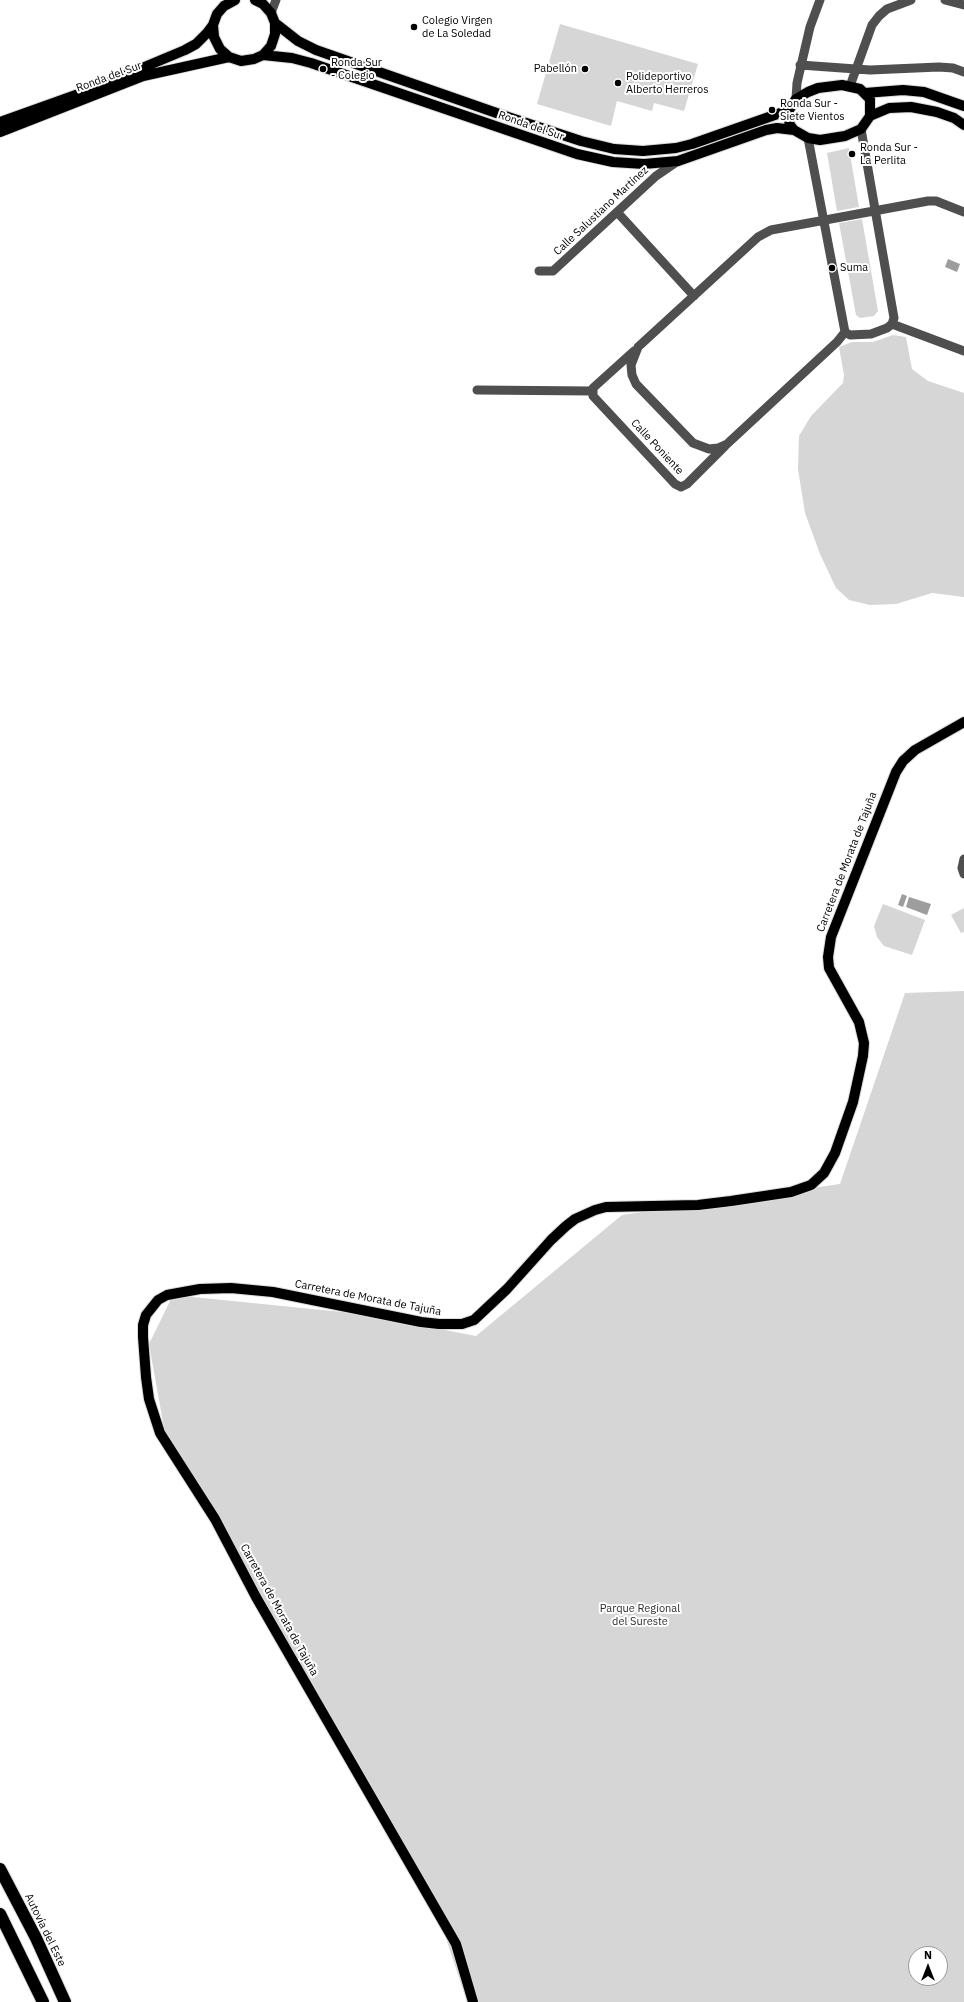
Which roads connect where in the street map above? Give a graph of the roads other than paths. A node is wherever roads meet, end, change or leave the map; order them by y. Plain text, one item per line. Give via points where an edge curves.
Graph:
1 (235, 0) edge
2 (255, 0) edge
3 (276, 0) edge
4 (820, 0) edge
5 (911, 0) edge
6 (945, 0) edge
7 (964, 5) edge
8 (273, 18) junction
9 (213, 25) junction
10 (263, 55) junction
11 (229, 57) junction
12 (800, 65) junction
13 (856, 69) junction
14 (964, 72) edge
15 (850, 86) junction
16 (865, 92) junction
17 (796, 99) junction
18 (964, 106) edge
19 (789, 110) junction
20 (870, 116) junction
21 (0, 122) edge
22 (964, 125) edge
23 (861, 129) junction
24 (794, 130) junction
25 (0, 132) edge
26 (808, 138) junction
27 (678, 161) junction
28 (874, 210) junction
29 (617, 212) junction
30 (964, 212) edge
31 (823, 220) junction
32 (539, 271) dead end
33 (694, 296) junction
34 (892, 324) junction
35 (845, 332) junction
36 (638, 347) junction
37 (964, 352) edge
38 (477, 390) dead end
39 (592, 392) junction
40 (727, 444) junction
41 (964, 722) edge
42 (964, 859) edge
43 (964, 874) edge
44 (0, 1869) edge
45 (0, 1914) edge
46 (43, 2002) edge
47 (66, 2002) edge
48 (473, 2002) edge

1 - 9 main road, Ronda del Sur via 224,6 217,14
2 - 8 main road, Ronda del Sur via 262,4
3 - 8 street
4 - 12 street
5 - 13 street via 897,4 879,16 872,25
6 - 7 street
8 - 10 main road via 275,34 271,46
8 - 19 main road, Ronda del Sur via 298,41 316,50 508,117 614,149 643,151 676,148
9 - 11 main road via 214,37 220,49
9 - 21 main road, Ronda del Sur via 196,44 185,50 87,91
10 - 11 main road, Ronda del Sur via 240,61
10 - 27 main road, Ronda del Sur via 312,63 595,159 628,164
11 - 25 main road, Ronda del Sur via 143,76
12 - 13 street
12 - 17 street
13 - 14 street via 939,67
13 - 15 street
15 - 16 main road
15 - 17 main road via 818,88
16 - 18 main road via 924,92
16 - 20 main road via 870,99
17 - 19 main road
19 - 24 main road via 790,125
20 - 22 main road via 889,108 911,107 937,112
20 - 23 main road
23 - 26 main road, Ronda del Sur via 845,136 820,140
23 - 28 street
24 - 26 main road, Ronda del Sur
24 - 27 main road, Ronda del Sur via 766,130
26 - 31 street
27 - 29 street, Calle Salustiano Martínez via 656,176
28 - 30 street via 932,201
28 - 31 street
28 - 34 street via 893,310
29 - 32 street, Calle Salustiano Martínez via 553,271
29 - 33 street
31 - 33 street via 771,230 758,237
31 - 35 street
33 - 36 street
34 - 35 street via 883,331 871,334 850,335
34 - 37 street
35 - 40 street
36 - 39 street via 596,384
36 - 40 street via 631,365 636,384 693,444 709,449
38 - 39 street
39 - 40 street, Calle Poniente via 675,484 681,487
41 - 48 main road, Carretera de Morata de Tajuña via 915,750 896,772 831,937 829,968 863,1032 863,1056 853,1102 835,1153 824,1173 811,1185 791,1192 732,1201 691,1205 606,1207 595,1210 566,1226 508,1289 474,1320 462,1324 421,1322 242,1288 178,1292 158,1300 146,1315 143,1337 146,1377 149,1399 160,1433 215,1519 256,1597 456,1944
42 - 43 street
44 - 47 highway, Autovía del Este
45 - 46 highway

